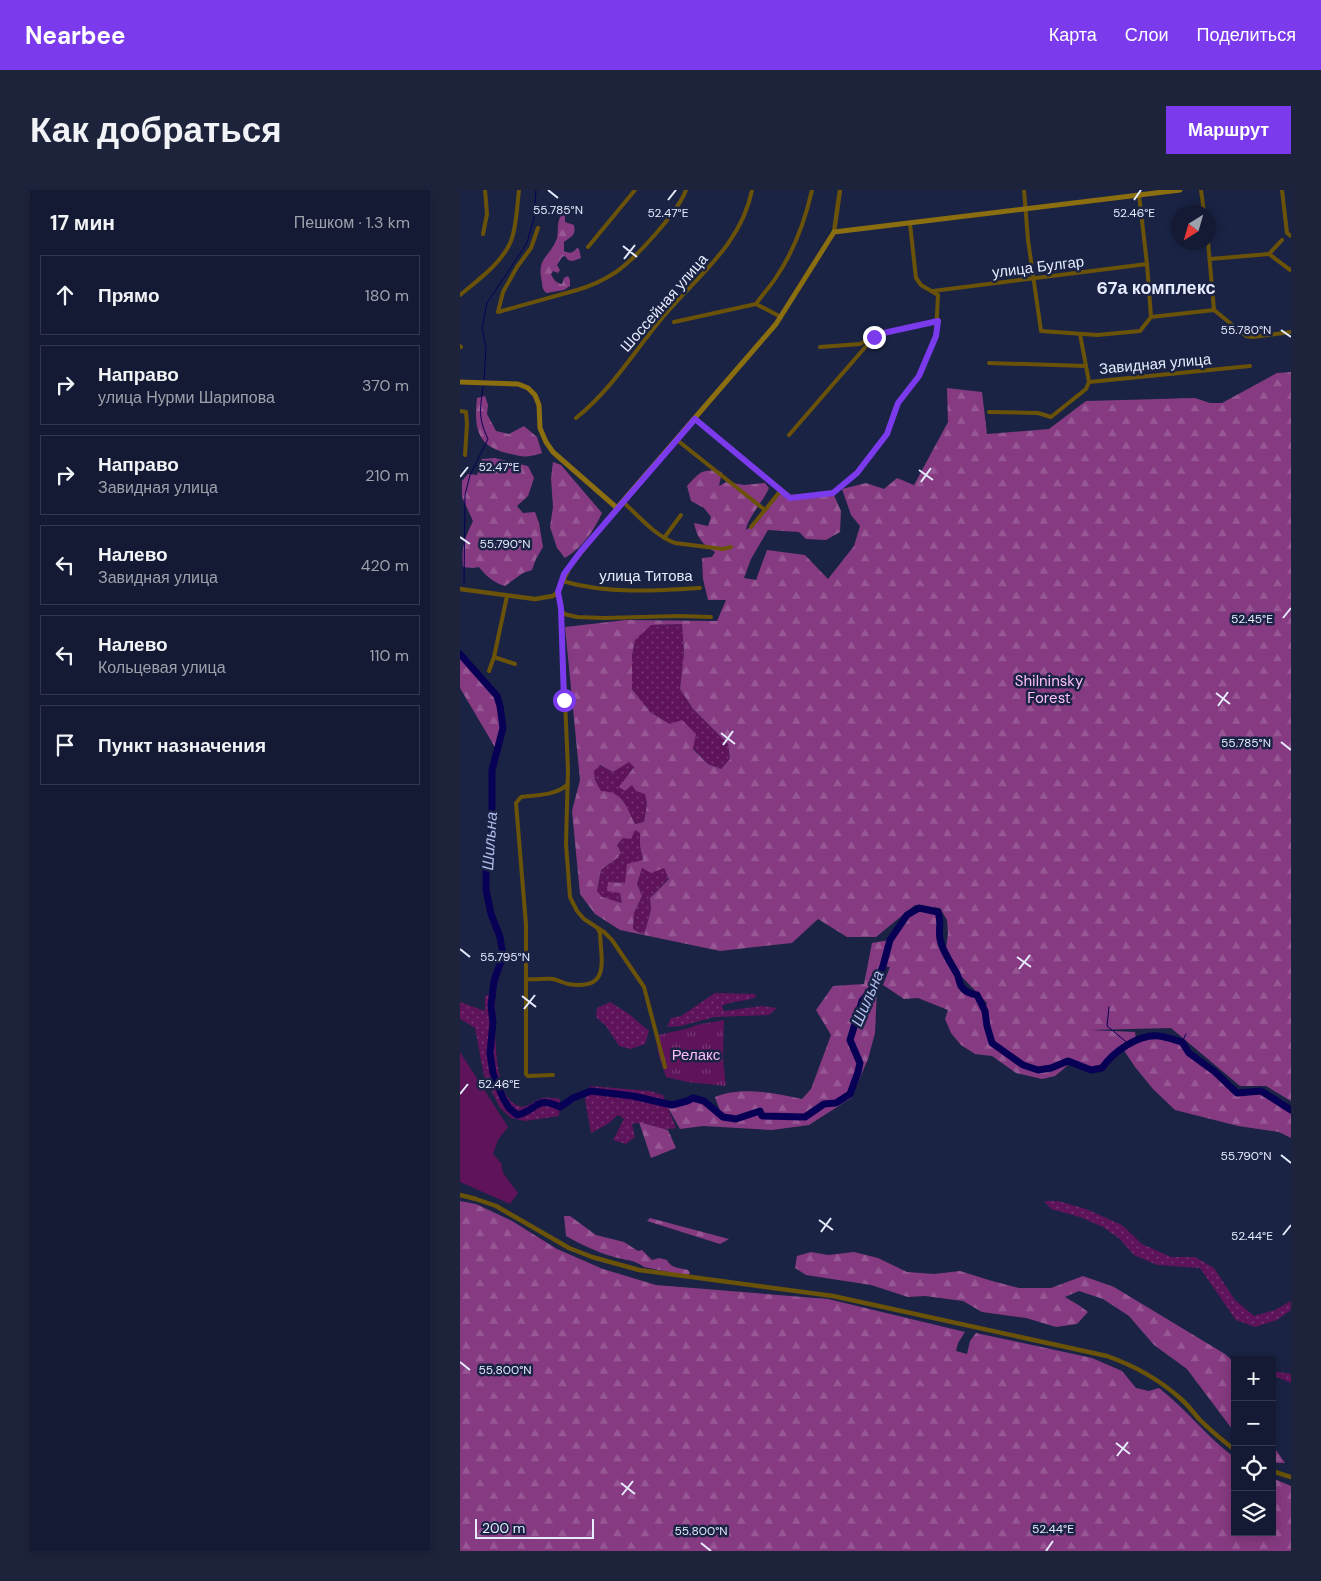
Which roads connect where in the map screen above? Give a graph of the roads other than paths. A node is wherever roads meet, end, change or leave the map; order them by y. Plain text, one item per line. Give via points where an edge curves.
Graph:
1 (484, 190) edge
2 (519, 190) edge
3 (635, 190) edge
4 (686, 190) edge
5 (752, 190) edge
6 (812, 190) edge
7 (840, 190) edge
8 (1024, 190) edge
9 (1180, 190) edge
10 (1201, 190) edge
11 (1282, 190) edge
12 (1158, 191) edge
13 (1138, 195) junction
14 (1203, 205) edge
15 (1026, 209) junction
16 (910, 224) junction
17 (538, 228) dead end
18 (834, 232) junction
19 (483, 234) dead end
20 (1291, 236) edge
21 (1282, 240) dead end
22 (588, 248) dead end
23 (1209, 250) edge
24 (1270, 254) junction
25 (1210, 259) junction
26 (1147, 264) junction
27 (1291, 270) edge
28 (1291, 276) edge
29 (1035, 279) junction
30 (932, 291) junction
31 (460, 295) edge
32 (756, 304) junction
33 (1214, 310) junction
34 (781, 317) junction
35 (1151, 317) junction
36 (938, 321) junction
37 (674, 322) dead end
38 (1291, 332) edge
39 (1080, 334) junction
40 (874, 337) junction
41 (860, 344) junction
42 (820, 347) dead end
43 (858, 355) junction
44 (989, 364) dead end
45 (1086, 366) junction
46 (1250, 366) dead end
47 (460, 382) edge
48 (1088, 382) junction
49 (460, 411) edge
50 (988, 412) dead end
51 (576, 418) dead end
52 (695, 419) junction
53 (789, 435) dead end
54 (677, 440) junction
55 (465, 455) dead end
56 (781, 490) junction
57 (623, 502) junction
58 (617, 508) junction
59 (765, 510) junction
60 (681, 515) dead end
61 (751, 526) dead end
62 (664, 538) junction
63 (731, 547) dead end
64 (562, 581) junction
65 (700, 588) dead end
66 (460, 589) edge
67 (558, 592) junction
68 (507, 596) junction
69 (561, 608) junction
70 (711, 617) dead end
71 (494, 657) junction
72 (515, 664) dead end
73 (489, 671) dead end
74 (568, 784) junction
75 (597, 927) junction
76 (527, 979) junction
77 (665, 1067) dead end
78 (553, 1075) dead end
79 (460, 1195) edge
80 (1231, 1447) edge
81 (1276, 1471) edge
82 (1291, 1477) edge

1 - 19 street via 487,214
2 - 31 street via 514,230 506,251
3 - 22 street
4 - 17 street via 676,210 626,263 608,277 584,288 498,312 503,292 531,248
5 - 51 street, Шоссейная улица via 735,234 723,251 659,322 592,405
6 - 32 street via 809,206 785,264
7 - 18 street
8 - 15 street
9 - 12 main road
10 - 14 street
11 - 20 street via 1287,233
12 - 13 main road
13 - 15 main road
13 - 26 street
15 - 16 main road
15 - 29 street
16 - 18 main road
16 - 30 street via 916,278
18 - 34 main road
21 - 24 street
23 - 25 street
24 - 25 street
24 - 27 street
25 - 33 street
26 - 29 street, улица Булгар
26 - 35 street
27 - 28 street
29 - 30 street, улица Булгар
29 - 39 street via 1041,331
30 - 36 street via 938,295
32 - 34 street
32 - 37 street
33 - 35 street
33 - 38 street via 1246,336
34 - 52 main road
35 - 39 street via 1140,331
36 - 40 street
36 - 56 street via 936,336 919,376 898,403 887,434 857,473 833,493 790,498
39 - 45 street
40 - 41 street
40 - 43 street
41 - 42 street
41 - 43 street
43 - 53 street
44 - 45 street, Завидная улица
45 - 48 street
46 - 48 street, Завидная улица
47 - 58 main road via 518,384 528,388 539,405 540,428 549,447
48 - 50 street, Завидная улица via 1086,389 1051,417 1038,413
49 - 55 street via 466,412 468,424
52 - 54 main road
52 - 56 street
54 - 57 main road
54 - 59 street
56 - 59 street
57 - 58 main road
57 - 62 street
58 - 64 street via 570,566
59 - 61 street
60 - 62 street
62 - 63 street via 675,543 723,549
64 - 65 street, улица Титова via 596,589 650,591
64 - 67 street
66 - 68 street
67 - 68 street via 546,598
67 - 69 street
68 - 71 street
69 - 70 street via 564,614 577,617
69 - 74 street
71 - 72 street
71 - 73 street
74 - 75 street via 566,844 570,897 584,919
74 - 76 street via 561,790 521,797 516,801
75 - 76 street via 603,966 592,982 582,986 550,978
75 - 77 street via 612,940 644,987
76 - 78 street via 526,1074
79 - 80 street via 496,1206 592,1258 639,1270 833,1296 1107,1356 1141,1370 1168,1388
81 - 82 street

